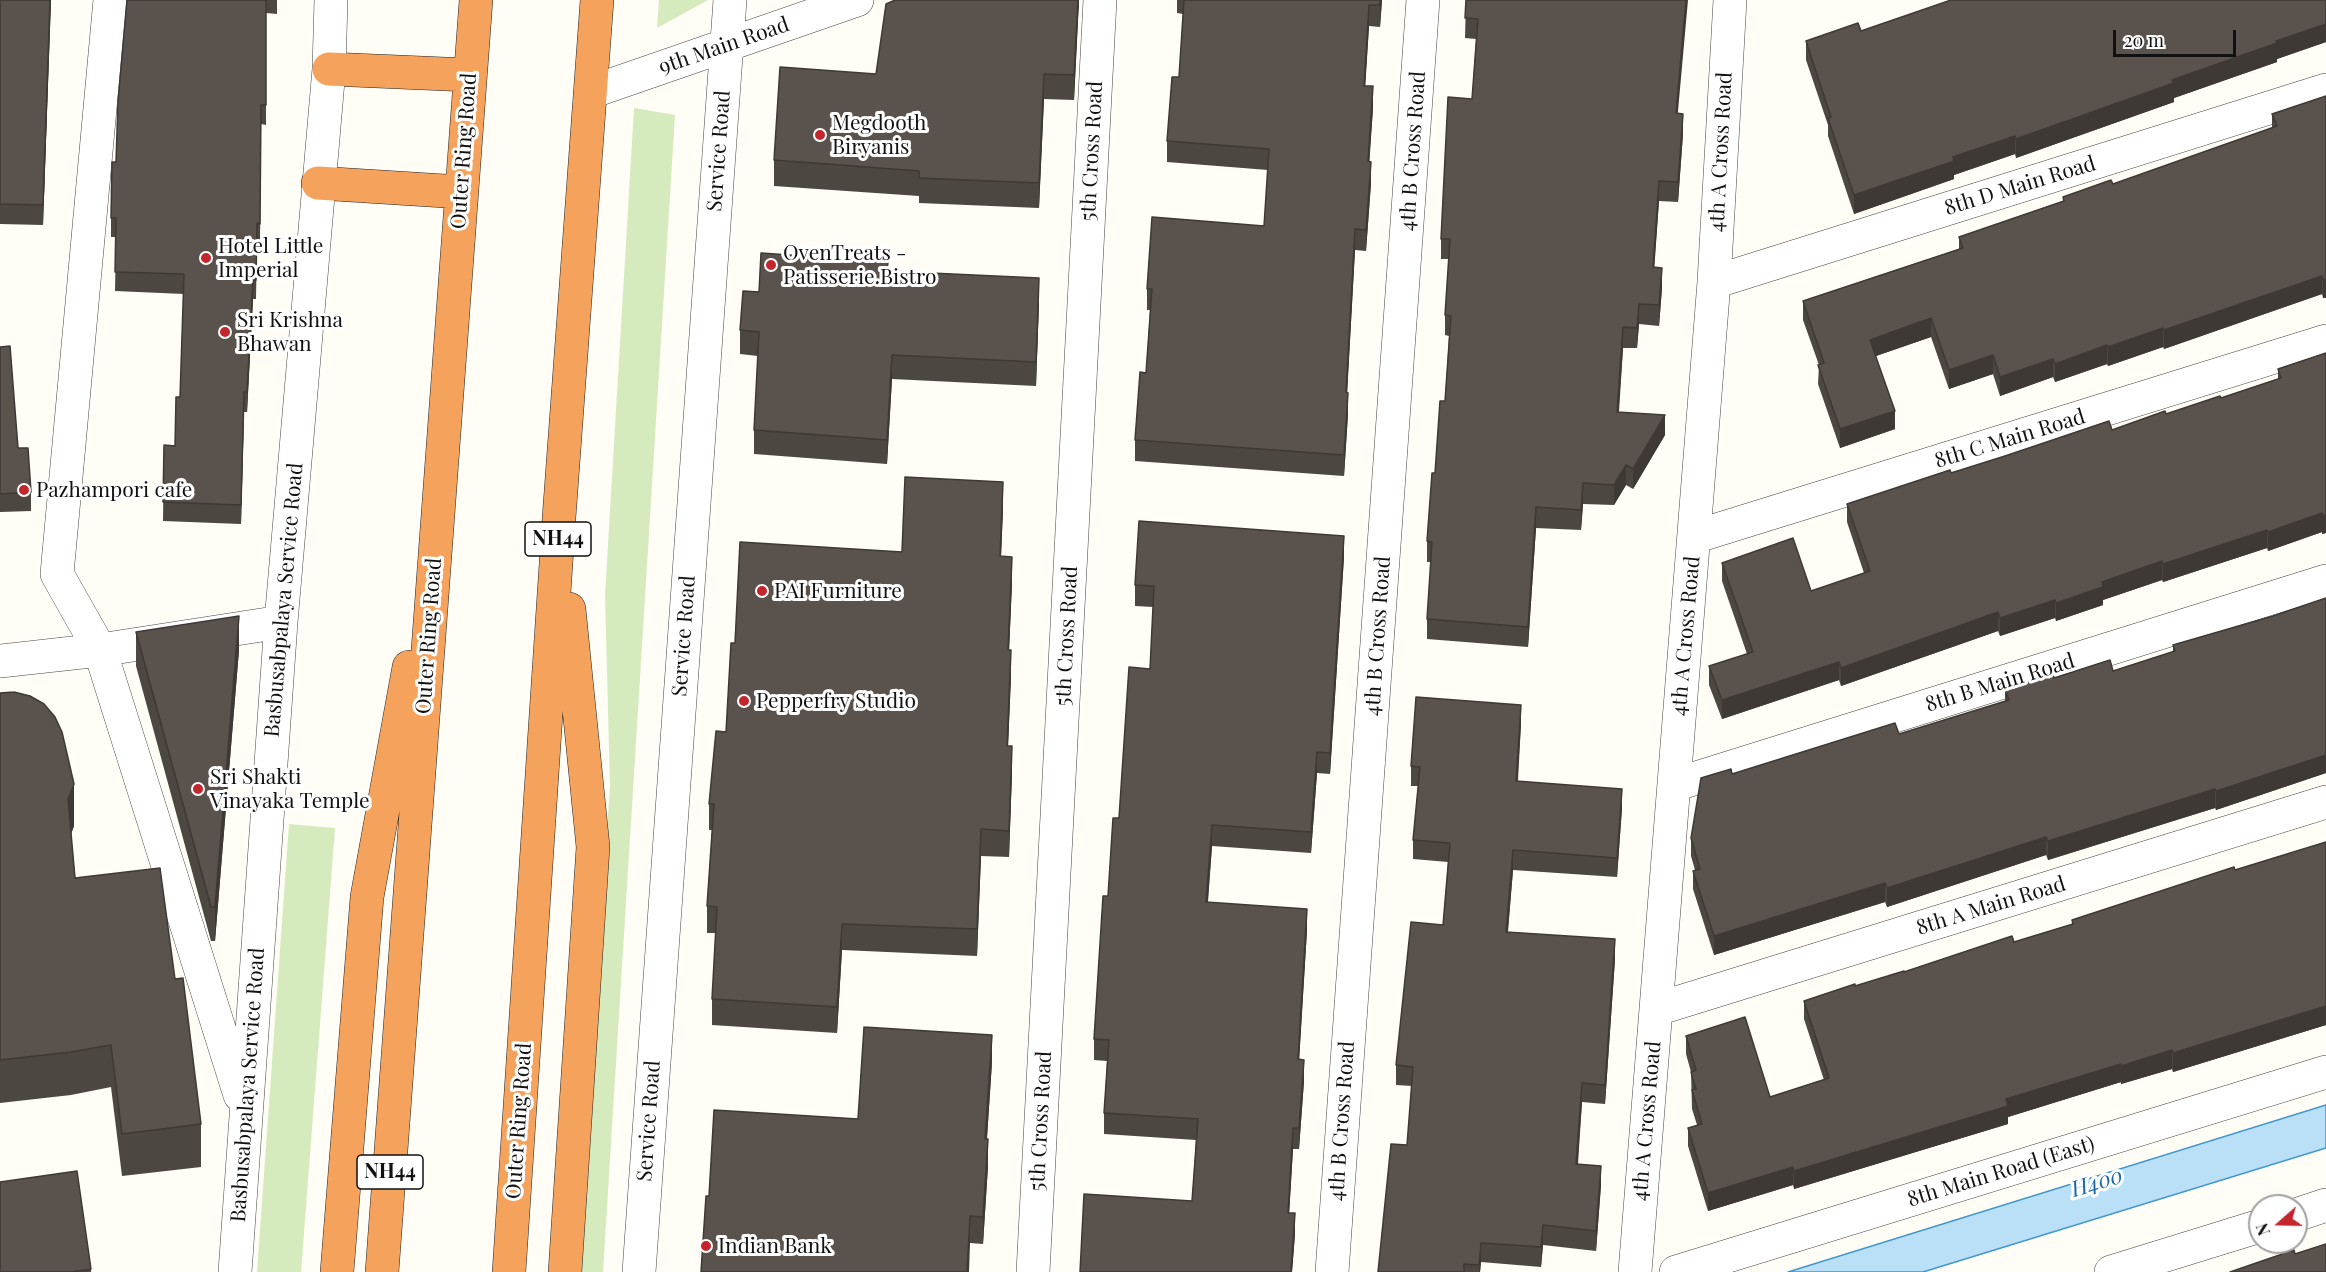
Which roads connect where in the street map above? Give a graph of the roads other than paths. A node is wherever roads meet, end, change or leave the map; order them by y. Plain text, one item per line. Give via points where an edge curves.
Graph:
1 (110, 0) edge
2 (331, 0) edge
3 (476, 0) edge
4 (597, 0) edge
5 (730, 0) edge
6 (856, 0) edge
7 (1100, 0) edge
8 (1424, 0) edge
9 (1735, 2) edge
10 (727, 45) junction
11 (329, 69) junction
12 (469, 75) junction
13 (2326, 90) edge
14 (591, 92) junction
15 (318, 183) junction
16 (461, 192) junction
17 (1714, 282) junction
18 (2326, 340) edge
19 (439, 499) junction
20 (559, 518) junction
21 (1694, 537) junction
22 (2326, 581) edge
23 (281, 621) junction
24 (100, 650) junction
25 (0, 662) edge
26 (1674, 785) junction
27 (2326, 802) edge
28 (1657, 1009) junction
29 (2326, 1072) edge
30 (245, 1114) junction
31 (2326, 1205) edge
32 (2308, 1211) edge
33 (2248, 1230) edge
34 (235, 1272) edge
35 (337, 1272) edge
36 (381, 1272) edge
37 (509, 1272) edge
38 (565, 1272) edge
39 (639, 1272) edge
40 (1033, 1272) edge
41 (1332, 1272) edge
42 (1635, 1272) edge
43 (1676, 1272) edge
44 (2111, 1272) edge

1 - 24 street via 57,574
2 - 11 street, Basbusabpalaya Service Road
3 - 12 highway, Outer Ring Road / NH44
4 - 14 highway, Outer Ring Road / NH44
5 - 10 street, Service Road
6 - 10 street, 9th Main Road
7 - 40 street, 5th Cross Road
8 - 41 street, 4th B Cross Road
9 - 17 street, 4th A Cross Road
10 - 14 street, 9th Main Road
10 - 39 street, Service Road
11 - 12 highway
11 - 15 street, Basbusabpalaya Service Road
12 - 16 highway, Outer Ring Road / NH44
13 - 17 street, 8th D Main Road
14 - 20 highway, Outer Ring Road / NH44
15 - 16 highway
15 - 23 street, Basbusabpalaya Service Road
16 - 19 highway, Outer Ring Road / NH44
17 - 21 street, 4th A Cross Road
18 - 21 street, 8th C Main Road
19 - 35 highway via 367,897
19 - 36 highway, Outer Ring Road / NH44
20 - 37 highway, Outer Ring Road / NH44
20 - 38 highway via 593,847
21 - 26 street, 4th A Cross Road
22 - 26 street, 8th B Main Road
23 - 24 street
23 - 30 street, Basbusabpalaya Service Road
24 - 25 street
24 - 30 street
26 - 28 street, 4th A Cross Road
27 - 28 street, 8th A Main Road
28 - 42 street, 4th A Cross Road
29 - 43 street, 8th Main Road (East)
30 - 34 street, Basbusabpalaya Service Road
31 - 32 street
33 - 44 street

